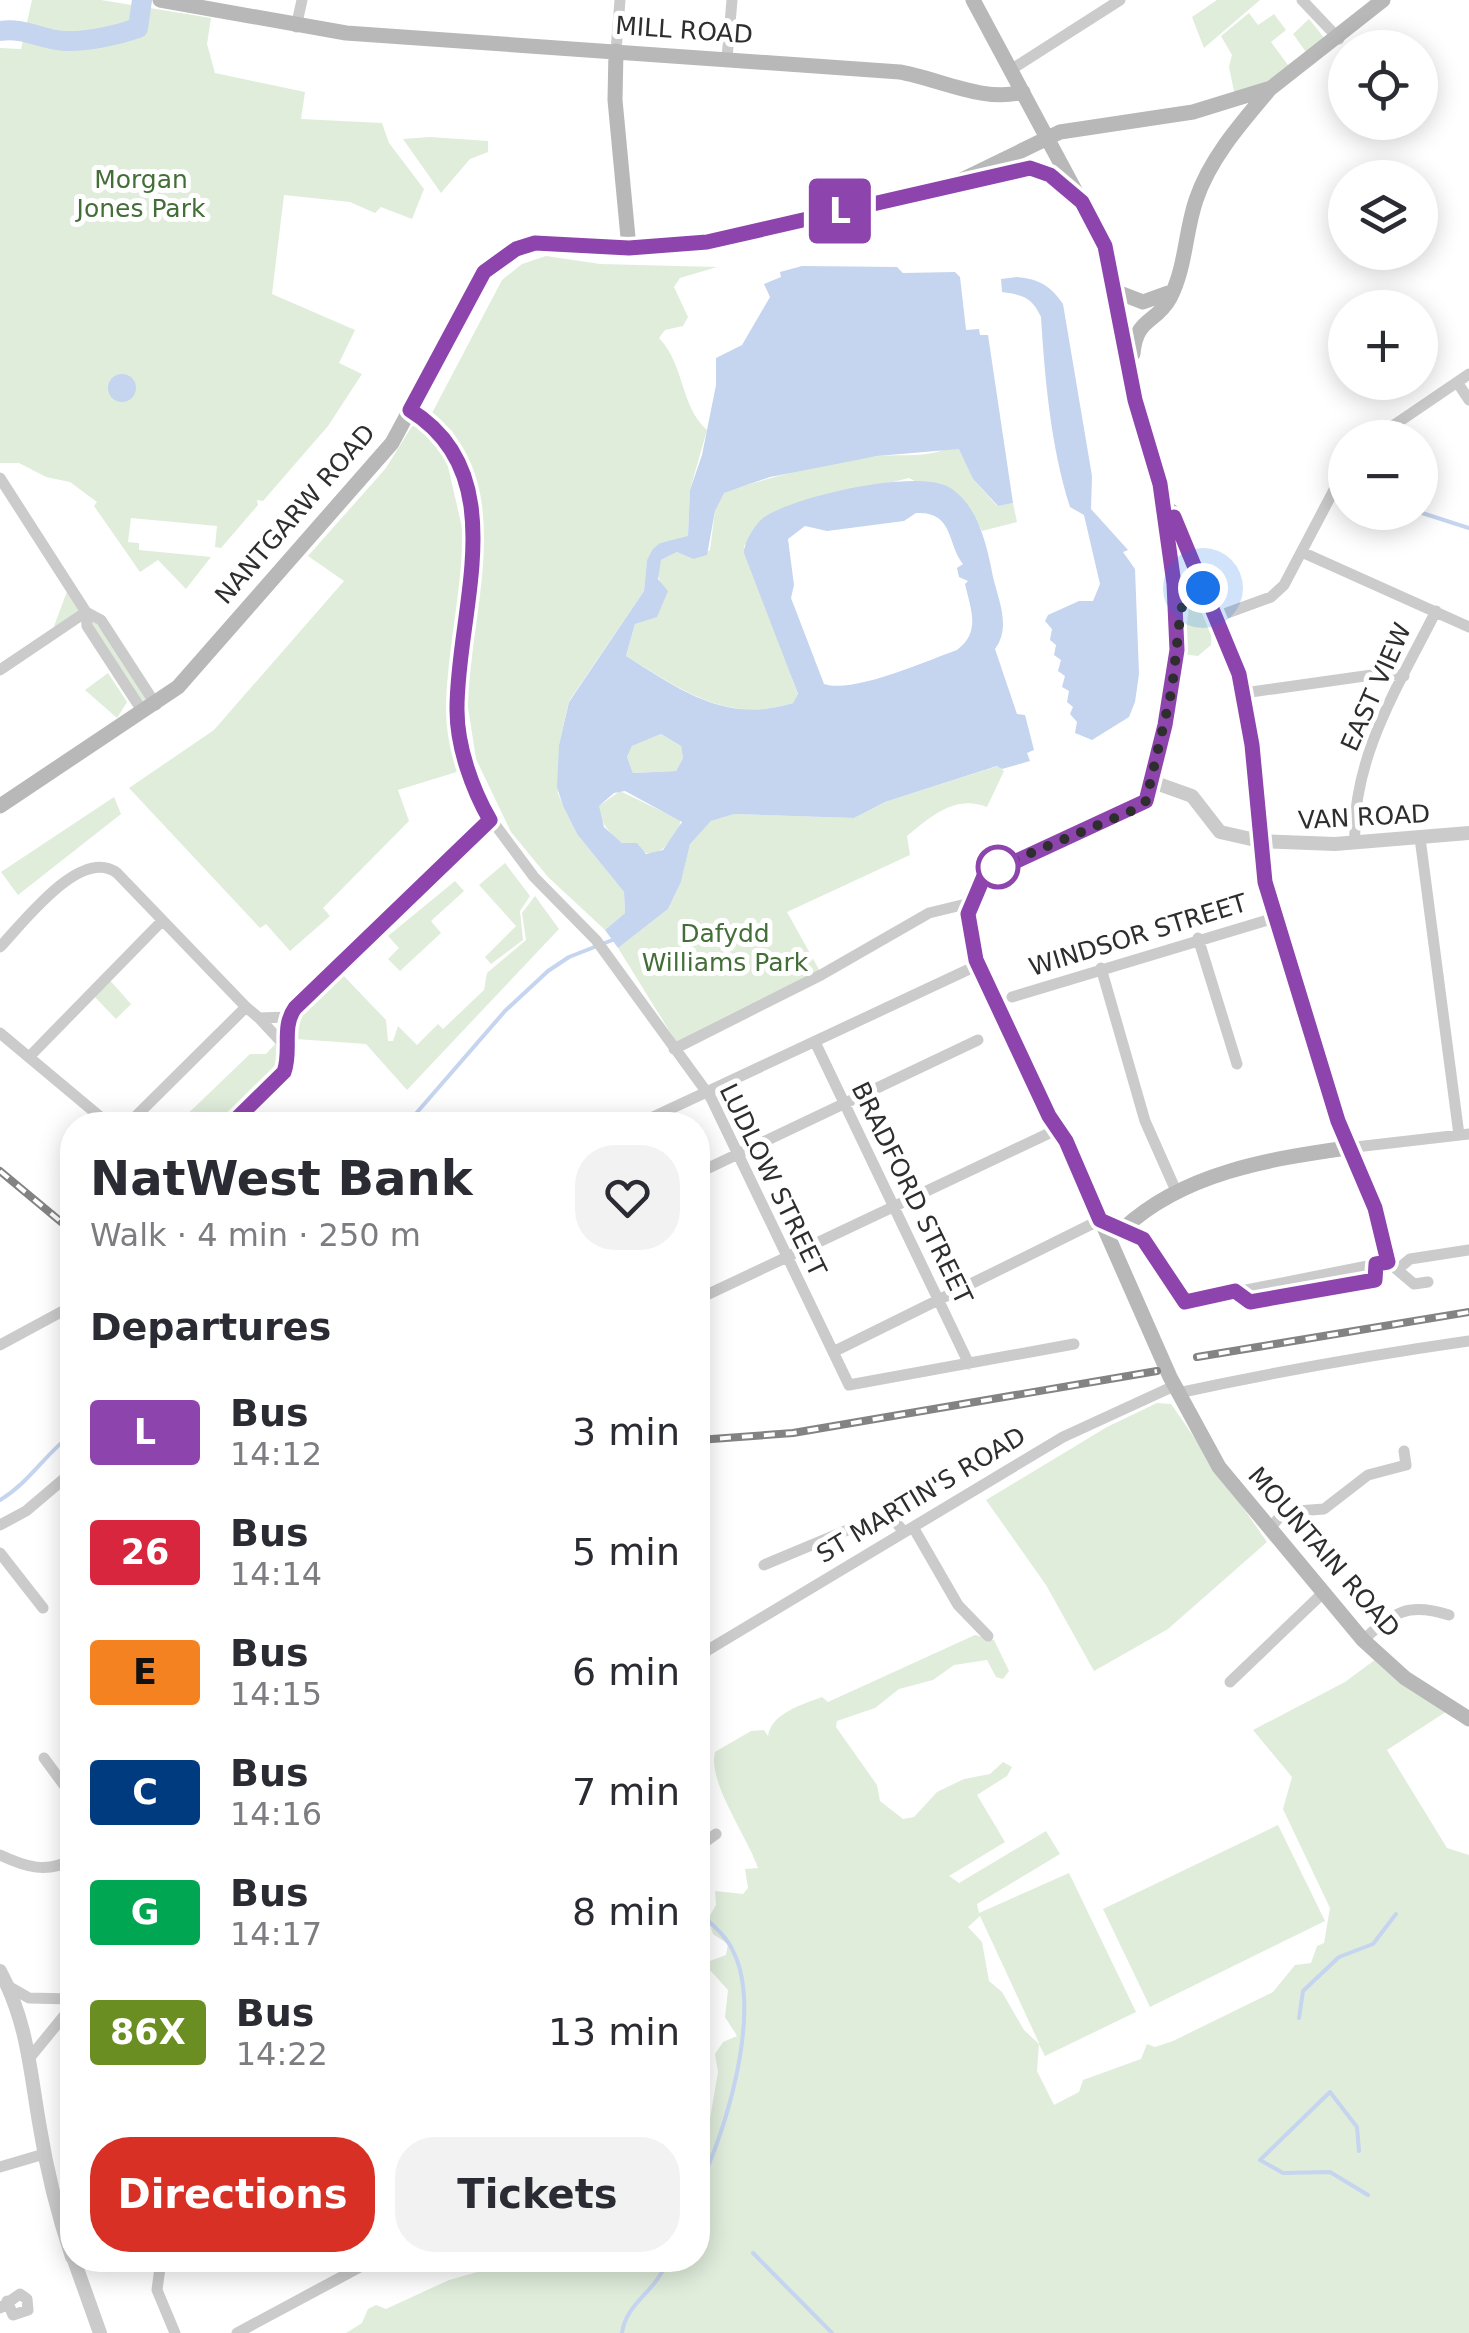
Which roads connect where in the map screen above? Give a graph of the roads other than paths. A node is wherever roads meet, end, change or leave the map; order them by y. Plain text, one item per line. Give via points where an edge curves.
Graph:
1 (162, 0) edge
2 (302, 0) edge
3 (620, 0) edge
4 (732, 0) edge
5 (973, 0) edge
6 (1120, 0) edge
7 (1302, 0) edge
8 (1382, 0) edge
9 (296, 27) junction
10 (1330, 30) edge
11 (1349, 30) edge
12 (1328, 47) edge
13 (616, 50) junction
14 (727, 58) junction
15 (1012, 69) junction
16 (1271, 88) junction
17 (1027, 99) junction
18 (1193, 112) junction
19 (1078, 127) junction
20 (1232, 136) junction
21 (1047, 137) junction
22 (985, 168) junction
23 (1002, 173) junction
24 (960, 184) junction
25 (1082, 202) junction
26 (629, 248) junction
27 (1174, 288) junction
28 (1117, 292) junction
29 (1131, 374) junction
30 (1469, 374) edge
31 (1457, 382) junction
32 (1469, 400) edge
33 (410, 410) junction
34 (1402, 420) edge
35 (0, 478) edge
36 (1160, 484) junction
37 (1328, 500) edge
38 (1304, 552) junction
39 (1209, 602) junction
40 (1436, 611) junction
41 (86, 612) junction
42 (1216, 617) junction
43 (1177, 622) junction
44 (1469, 626) edge
45 (0, 670) edge
46 (1404, 676) junction
47 (1244, 692) junction
48 (150, 708) junction
49 (1153, 782) junction
50 (0, 806) edge
51 (490, 820) junction
52 (1469, 833) edge
53 (1420, 838) junction
54 (1260, 841) junction
55 (1354, 842) junction
56 (970, 903) junction
57 (1278, 917) junction
58 (162, 921) junction
59 (1198, 938) junction
60 (0, 946) edge
61 (978, 965) junction
62 (1101, 968) junction
63 (1012, 997) dead end
64 (246, 1007) junction
65 (288, 1017) junction
66 (259, 1018) junction
67 (0, 1033) edge
68 (978, 1040) dead end
69 (815, 1042) junction
70 (287, 1048) junction
71 (674, 1049) junction
72 (30, 1056) junction
73 (1237, 1064) dead end
74 (707, 1092) junction
75 (844, 1102) junction
76 (95, 1112) edge
77 (140, 1112) edge
78 (243, 1112) edge
79 (664, 1112) edge
80 (1058, 1129) junction
81 (1464, 1135) edge
82 (1348, 1148) junction
83 (737, 1154) junction
84 (710, 1167) edge
85 (1177, 1193) junction
86 (894, 1206) junction
87 (1100, 1220) junction
88 (1123, 1229) junction
89 (1469, 1250) edge
90 (1119, 1256) junction
91 (786, 1257) junction
92 (1393, 1266) junction
93 (1428, 1282) dead end
94 (710, 1293) edge
95 (938, 1300) junction
96 (60, 1312) edge
97 (1469, 1341) edge
98 (1074, 1344) dead end
99 (0, 1345) edge
100 (833, 1352) junction
101 (969, 1364) junction
102 (1176, 1389) junction
103 (1404, 1451) dead end
104 (60, 1482) edge
105 (0, 1526) edge
106 (1270, 1528) junction
107 (908, 1529) junction
108 (0, 1553) edge
109 (764, 1564) dead end
110 (1324, 1592) junction
111 (42, 1608) dead end
112 (1449, 1615) dead end
113 (988, 1636) dead end
114 (1363, 1640) junction
115 (710, 1649) edge
116 (1230, 1682) dead end
117 (1469, 1719) edge
118 (44, 1758) dead end
119 (60, 1780) edge
120 (0, 1856) edge
121 (60, 1864) edge
122 (0, 1971) edge
123 (8, 1986) junction
124 (60, 2002) edge
125 (60, 2019) edge
126 (32, 2055) junction
127 (44, 2154) junction
128 (0, 2167) edge
129 (60, 2200) edge
130 (77, 2272) edge
131 (159, 2272) edge
132 (351, 2272) edge
133 (95, 2331) edge
134 (175, 2333) edge
135 (236, 2333) edge

1 - 9 main road, MILL ROAD
2 - 9 street
3 - 13 street
4 - 14 street
5 - 15 main road
6 - 15 street
7 - 10 street
8 - 11 main road
9 - 13 main road, MILL ROAD
12 - 16 main road
13 - 14 main road, MILL ROAD
13 - 26 main road
14 - 17 main road, MILL ROAD via 900,72
15 - 17 main road
16 - 18 main road
16 - 20 main road
17 - 19 main road
17 - 21 main road
17 - 22 main road via 1028,130
18 - 19 main road
18 - 20 main road via 1220,118
19 - 21 main road
20 - 27 main road via 1195,202
21 - 22 main road, NANTGARW ROAD
21 - 23 main road via 1036,155
21 - 25 main road
22 - 24 main road, NANTGARW ROAD
23 - 24 main road
23 - 25 main road via 1043,171
24 - 26 main road, NANTGARW ROAD via 707,242
25 - 28 main road via 1105,246
26 - 33 main road, NANTGARW ROAD via 535,243 498,260 484,272
27 - 28 main road via 1151,302
27 - 29 main road via 1165,306 1138,329
28 - 29 main road
29 - 36 main road
30 - 31 street
31 - 32 street
31 - 34 street
33 - 48 main road, NANTGARW ROAD via 373,466 178,688
33 - 51 street, LUDLOW STREET via 448,439 468,499 475,560 457,712 468,770
35 - 41 street
36 - 39 main road
36 - 43 main road
37 - 38 street
38 - 40 street
38 - 42 street via 1271,597
39 - 42 main road
39 - 43 main road via 1186,602
40 - 44 street
40 - 46 street, EAST VIEW
41 - 45 street
41 - 48 street via 88,626
42 - 47 main road
43 - 49 main road
46 - 47 street
46 - 55 street, EAST VIEW via 1369,748
47 - 54 main road
48 - 50 main road, NANTGARW ROAD
49 - 54 street, VAN ROAD via 1192,796 1220,832
49 - 56 main road via 1136,809 988,872
51 - 65 street
51 - 71 street, LUDLOW STREET via 602,948
52 - 53 street, VAN ROAD
53 - 55 street, VAN ROAD
53 - 81 street
54 - 55 street, VAN ROAD
54 - 57 main road
56 - 61 main road, MOUNTAIN ROAD
56 - 71 street via 929,913
57 - 59 street, WINDSOR STREET
57 - 82 main road
58 - 60 street via 109,867 85,868
58 - 64 street
58 - 72 street
59 - 62 street, WINDSOR STREET
59 - 73 street
61 - 69 street
61 - 80 main road, MOUNTAIN ROAD
62 - 63 street, WINDSOR STREET
62 - 85 street via 1145,1121
64 - 66 street
64 - 77 street
65 - 66 street
65 - 70 street
66 - 70 street
67 - 72 street
68 - 75 street
69 - 74 street
69 - 75 street, BRADFORD STREET
70 - 78 street via 284,1072
71 - 74 street, LUDLOW STREET
72 - 76 street
74 - 79 street
74 - 83 street, LUDLOW STREET
75 - 83 street
75 - 86 street, BRADFORD STREET
80 - 86 street
80 - 87 main road, MOUNTAIN ROAD
81 - 82 street
82 - 85 main road via 1241,1167
82 - 92 street
83 - 84 street
83 - 91 street, LUDLOW STREET
85 - 88 main road
86 - 91 street
86 - 95 street, BRADFORD STREET
87 - 88 main road
87 - 90 main road, MOUNTAIN ROAD
87 - 95 street
88 - 90 main road
88 - 92 street via 1143,1239 1185,1302
89 - 92 street
90 - 102 main road, MOUNTAIN ROAD
91 - 94 street
91 - 100 street, LUDLOW STREET
92 - 93 street via 1414,1284
95 - 100 street
95 - 101 street, BRADFORD STREET
96 - 99 street
97 - 102 street, ST MARTIN'S ROAD
98 - 101 street
100 - 101 street, LUDLOW STREET via 848,1386
102 - 106 main road, MOUNTAIN ROAD via 1219,1467
102 - 107 street, ST MARTIN'S ROAD via 1064,1437
103 - 106 street via 1406,1465 1368,1475 1324,1509 1284,1512
104 - 105 street
106 - 110 main road, MOUNTAIN ROAD
107 - 109 street via 888,1513
107 - 113 street
107 - 115 street, ST MARTIN'S ROAD
108 - 111 street
110 - 114 main road, MOUNTAIN ROAD
110 - 116 street
112 - 114 street via 1420,1606 1390,1616
114 - 117 main road, MOUNTAIN ROAD via 1405,1678
118 - 119 street
120 - 121 street via 21,1866
122 - 123 street
123 - 124 street via 30,1998
123 - 126 street
125 - 126 street
126 - 127 street
127 - 128 street
127 - 129 street
130 - 133 street
131 - 134 street via 157,2290
132 - 135 street

